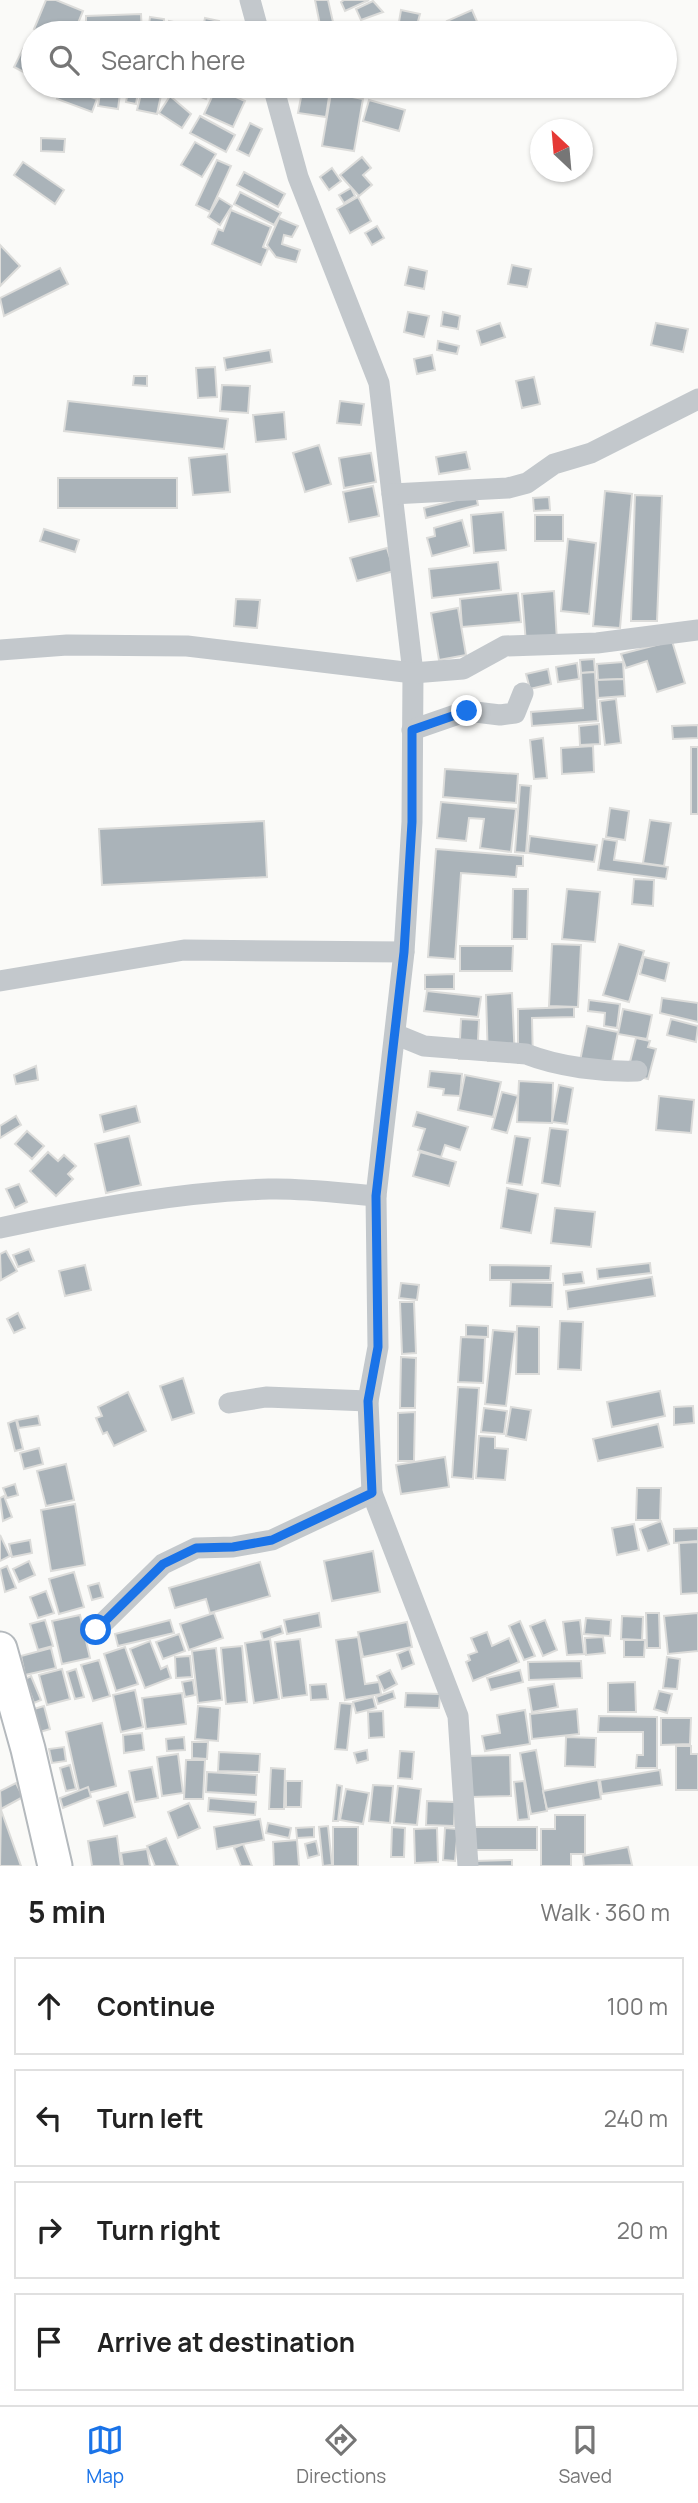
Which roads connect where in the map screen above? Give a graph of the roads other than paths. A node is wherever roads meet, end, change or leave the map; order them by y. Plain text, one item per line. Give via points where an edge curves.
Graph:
1 (250, 0) edge
2 (256, 21) edge
3 (276, 98) edge
4 (698, 399) edge
5 (392, 494) junction
6 (698, 630) edge
7 (0, 650) edge
8 (413, 673) junction
9 (523, 693) dead end
10 (412, 730) junction
11 (404, 952) junction
12 (0, 981) edge
13 (397, 1035) junction
14 (637, 1071) dead end
15 (376, 1196) junction
16 (0, 1228) edge
17 (368, 1401) junction
18 (229, 1403) dead end
19 (372, 1493) junction
20 (96, 1630) dead end
21 (0, 1649) edge
22 (55, 1866) edge
23 (468, 1866) edge

1 - 2 street
3 - 5 street via 298,177 379,383
4 - 5 street via 592,453 554,464 527,483
5 - 8 street
6 - 8 street via 597,643 505,646 463,669
7 - 8 street via 67,645 187,646
8 - 10 street
9 - 10 street via 515,713 467,711
10 - 11 street
11 - 12 street via 184,950
11 - 13 street
13 - 14 street via 424,1046 526,1054 599,1070
13 - 15 street
15 - 16 street via 270,1189 206,1194
15 - 17 street via 378,1347
17 - 18 street via 266,1397
17 - 19 street
19 - 20 street via 272,1540 196,1548 163,1564
19 - 23 street via 458,1716
21 - 22 highway

